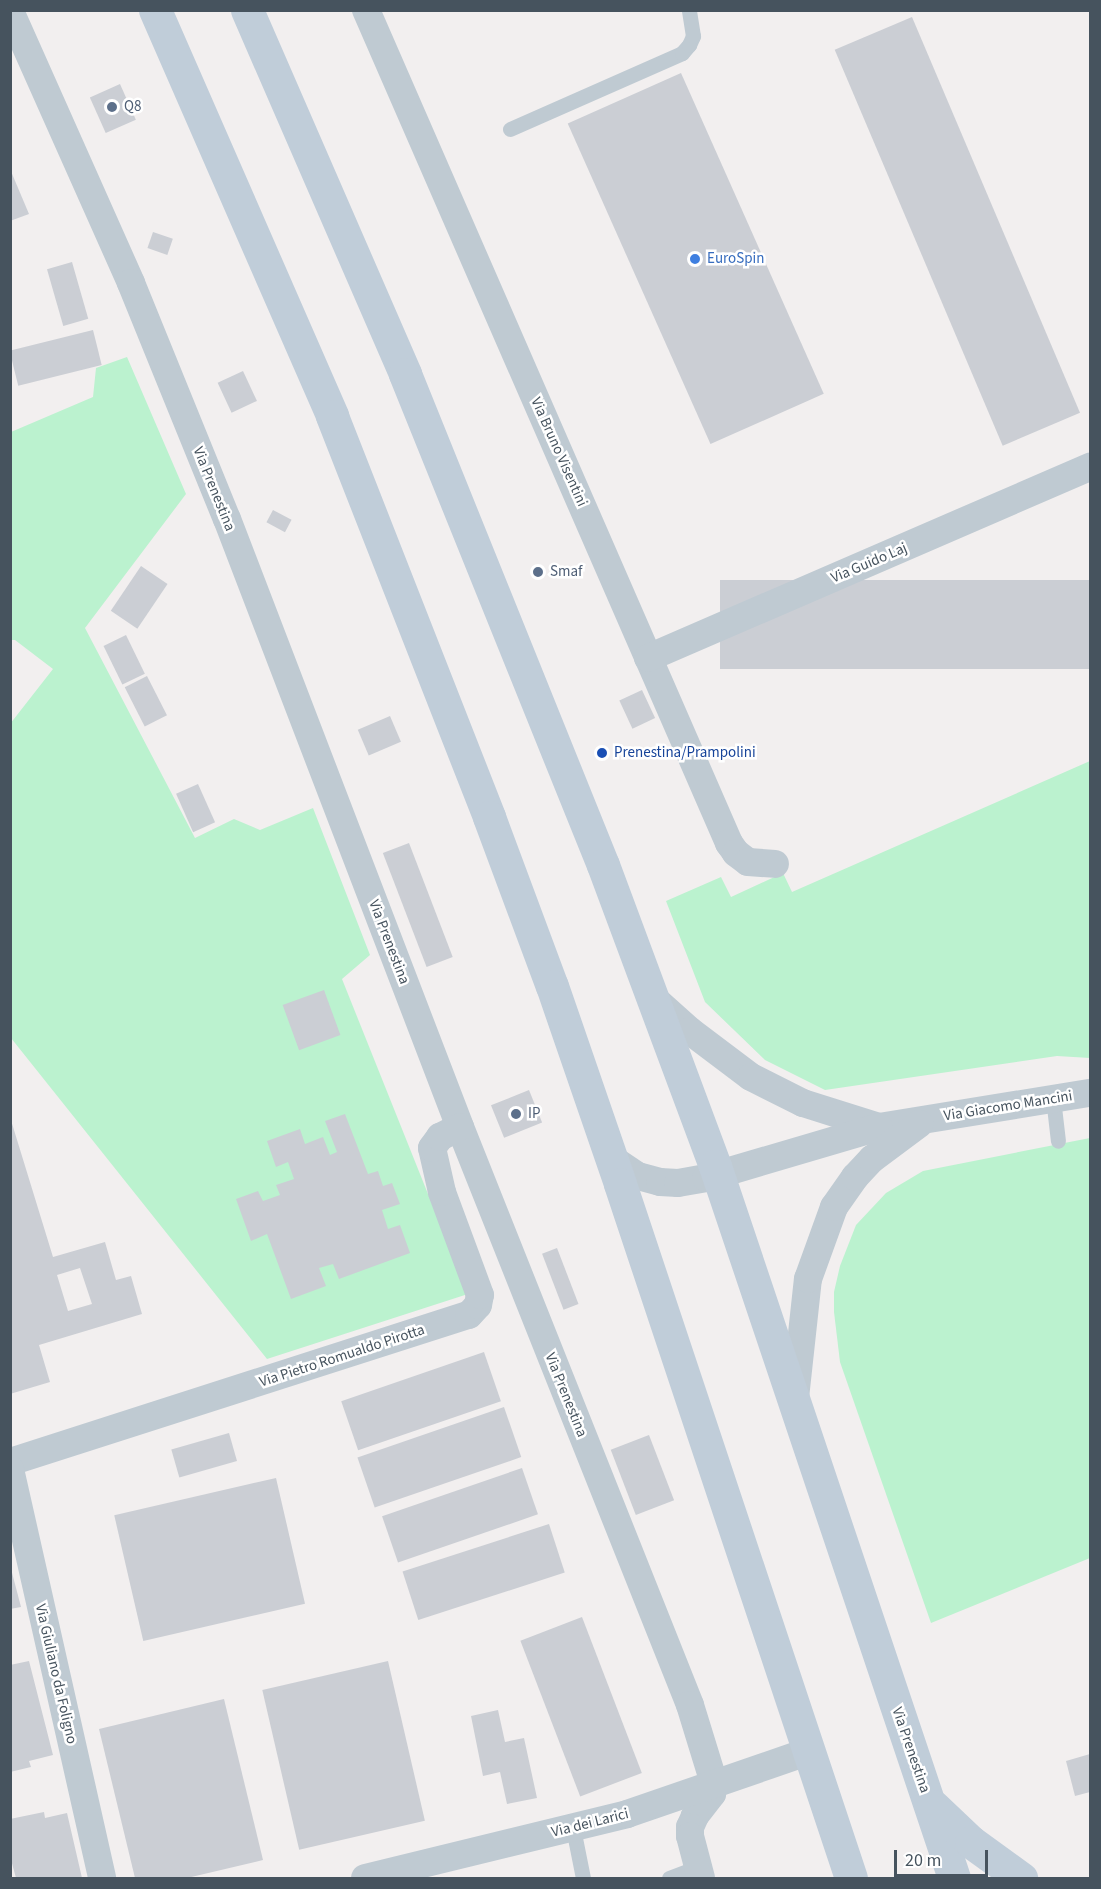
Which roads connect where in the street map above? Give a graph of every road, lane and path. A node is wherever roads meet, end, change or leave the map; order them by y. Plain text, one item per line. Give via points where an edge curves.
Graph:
1 (155, 10) edge
2 (247, 10) edge
3 (366, 10) edge
4 (689, 10) edge
5 (10, 11) edge
6 (510, 129) dead end
7 (1090, 467) edge
8 (648, 658) junction
9 (775, 864) dead end
10 (652, 997) junction
11 (1090, 1093) edge
12 (1053, 1098) junction
13 (926, 1119) junction
14 (459, 1127) junction
15 (879, 1127) junction
16 (1058, 1141) dead end
17 (611, 1158) junction
18 (718, 1175) junction
19 (794, 1408) junction
20 (10, 1462) edge
21 (10, 1469) edge
22 (810, 1751) junction
23 (714, 1783) junction
24 (929, 1802) junction
25 (573, 1828) junction
26 (699, 1873) edge
27 (102, 1878) edge
28 (365, 1878) edge
29 (583, 1878) edge
30 (669, 1878) edge
31 (851, 1878) edge
32 (954, 1878) edge
33 (1021, 1878) edge

1 - 17 main road via 309,362 385,548 529,924
2 - 10 main road, Via Prenestina via 421,410
3 - 8 street, Via Bruno Visentini
4 - 6 lane via 693,36 681,53
5 - 14 street, Via Prenestina via 135,293 227,519
7 - 8 street, Via Guido Laj
8 - 9 street, Via Bruno Visentini via 729,843 748,862
10 - 15 street, Via Giacomo Mancini via 751,1077 803,1103
10 - 18 main road, Via Prenestina
11 - 12 street, Via Giacomo Mancini
12 - 13 street, Via Giacomo Mancini
12 - 16 lane
13 - 15 street, Via Giacomo Mancini
13 - 19 street, Via Giacomo Mancini via 877,1154 834,1207 808,1279
14 - 20 street, Via Pietro Romualdo Pirotta via 440,1137 432,1148 442,1192 480,1295 478,1305 469,1315
14 - 23 street, Via Prenestina via 690,1705
15 - 18 street
17 - 18 street via 638,1176 660,1182 678,1183
17 - 22 main road
18 - 19 main road, Via Prenestina
19 - 24 main road, Via Prenestina
21 - 27 street, Via Giuliano da Foligno
22 - 23 street, Via dei Larici
22 - 31 main road
23 - 25 street, Via dei Larici via 648,1808
23 - 26 street via 712,1794 690,1827
24 - 32 main road, Via Prenestina
24 - 33 main road via 971,1842
25 - 28 street, Via dei Larici
25 - 29 lane
26 - 30 lane

